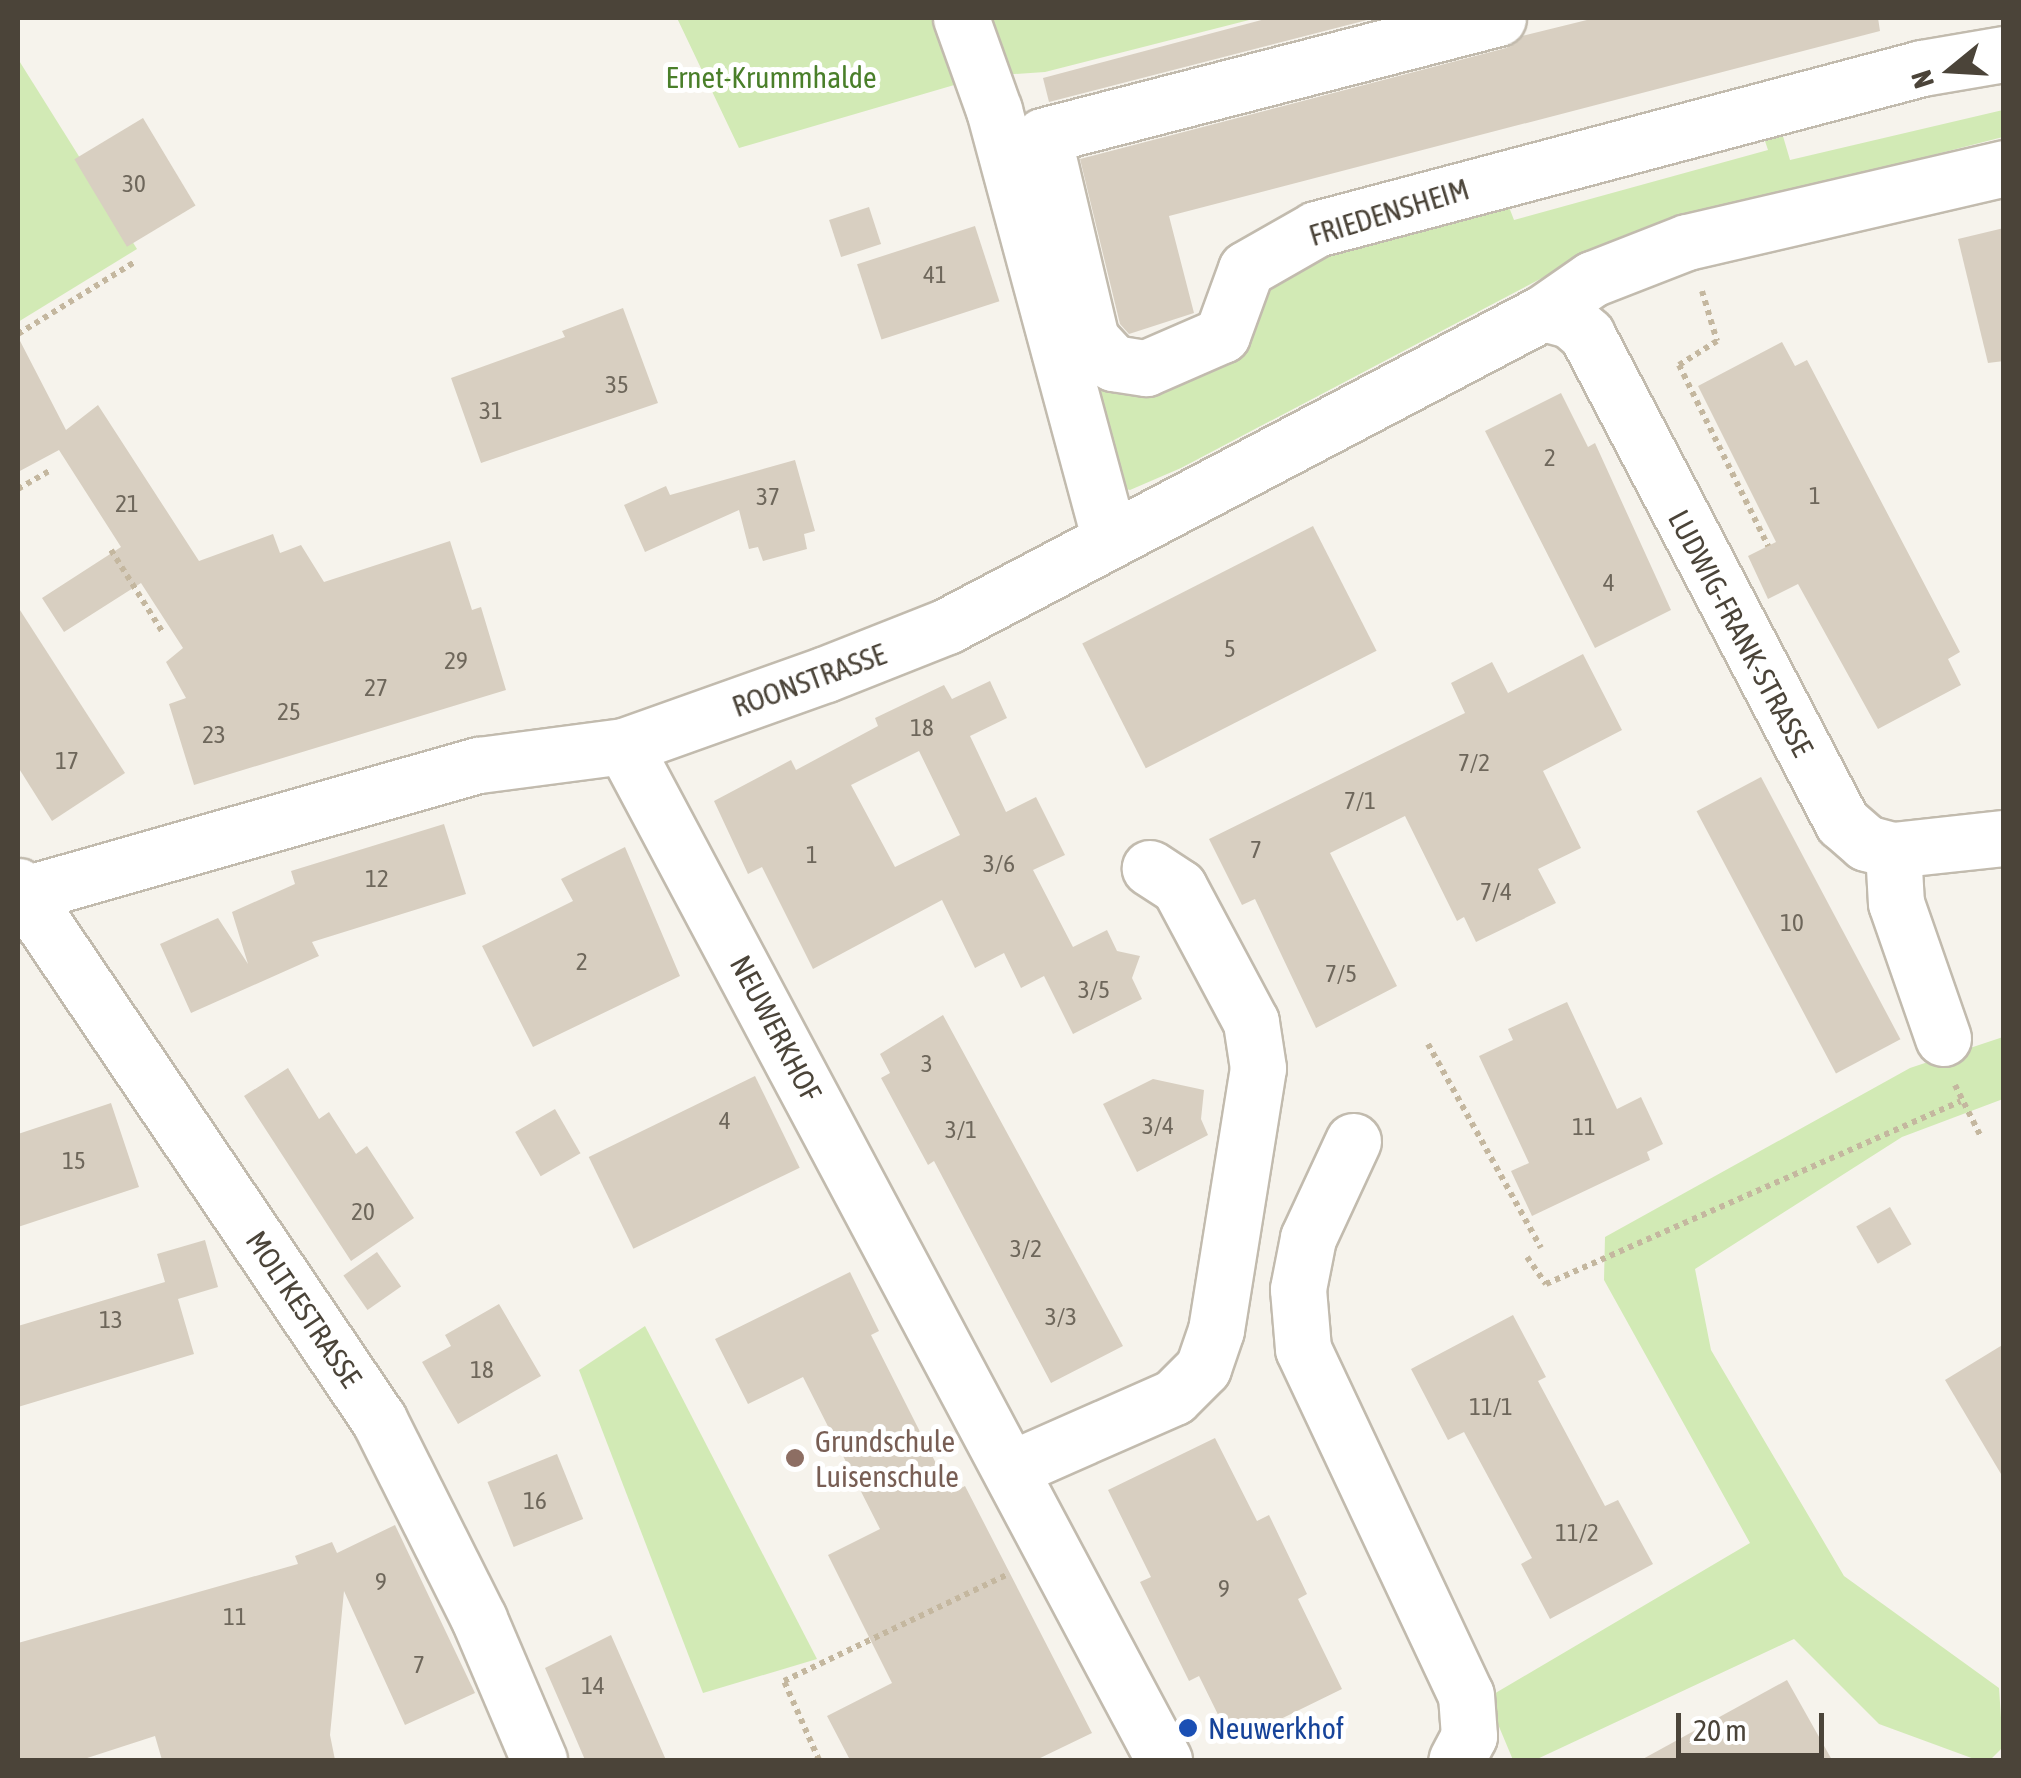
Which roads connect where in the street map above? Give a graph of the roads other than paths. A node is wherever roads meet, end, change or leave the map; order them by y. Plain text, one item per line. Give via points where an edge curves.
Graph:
1 (960, 18) edge
2 (1498, 18) edge
3 (2004, 54) edge
4 (2004, 168) edge
5 (1543, 312) junction
6 (1109, 537) junction
7 (624, 746) junction
8 (2004, 838) edge
9 (1893, 850) junction
10 (1150, 868) dead end
11 (20, 892) edge
12 (1943, 1038) dead end
13 (1353, 1141) dead end
14 (1014, 1468) junction
15 (539, 1760) edge
16 (1164, 1760) edge
17 (1456, 1760) edge

1 - 6 street via 994,110
2 - 3 street, FRIEDENSHEIM via 1043,136 1091,340 1113,363 1146,368 1222,335 1246,269 1316,229 1922,68
4 - 5 street via 1687,242 1592,280
5 - 6 street, ROONSTRASSE
5 - 9 street, LUDWIG-FRANK-STRASSE via 1570,320 1587,335 1842,822 1866,843
6 - 7 street, ROONSTRASSE via 896,649
7 - 11 street, ROONSTRASSE via 479,765
7 - 14 street, NEUWERKHOF
8 - 9 street
9 - 12 street via 1896,902
10 - 14 street via 1179,887 1251,1022 1258,1068 1216,1330 1203,1368 1174,1396
11 - 15 street, MOLTKESTRASSE via 379,1420 480,1619
13 - 17 street via 1308,1238 1298,1289 1303,1349 1466,1694 1469,1736
14 - 16 street, NEUWERKHOF

